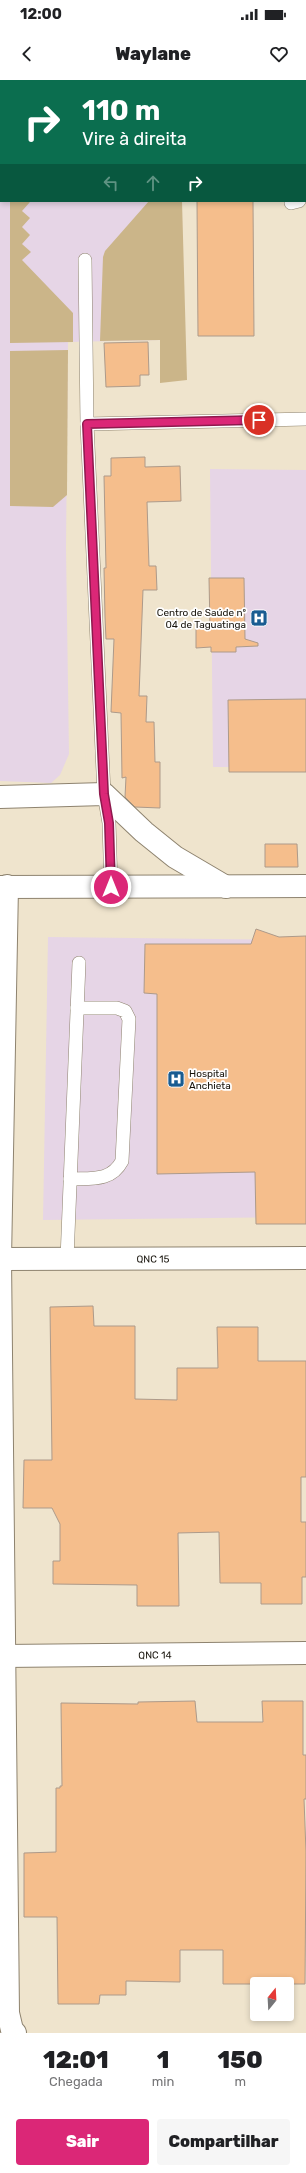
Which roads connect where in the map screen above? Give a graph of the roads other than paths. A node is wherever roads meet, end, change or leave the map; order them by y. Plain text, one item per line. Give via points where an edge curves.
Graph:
1 (85, 260) dead end
2 (306, 419) edge
3 (87, 424) junction
4 (104, 794) junction
5 (0, 797) edge
6 (3, 886) edge
7 (306, 886) edge
8 (111, 887) junction
9 (227, 888) junction
10 (78, 963) dead end
11 (77, 1008) junction
12 (70, 1179) junction
13 (306, 1258) edge
14 (0, 1259) edge
15 (67, 1259) junction
16 (306, 1653) edge
17 (3, 1656) junction
18 (15, 2033) edge

1 - 3 lane
2 - 3 lane
3 - 4 lane
4 - 5 street
4 - 8 lane via 109,823
4 - 9 street via 175,857
6 - 8 street
6 - 14 street
7 - 9 street
8 - 9 street
10 - 11 lane
11 - 12 lane
11 - 12 lane via 117,1008 125,1011 129,1019 122,1160 118,1168 107,1177
12 - 15 lane
13 - 15 street, QNC 15
14 - 15 street, QNC 15
14 - 17 street
16 - 17 street, QNC 14
17 - 18 street via 8,2012

